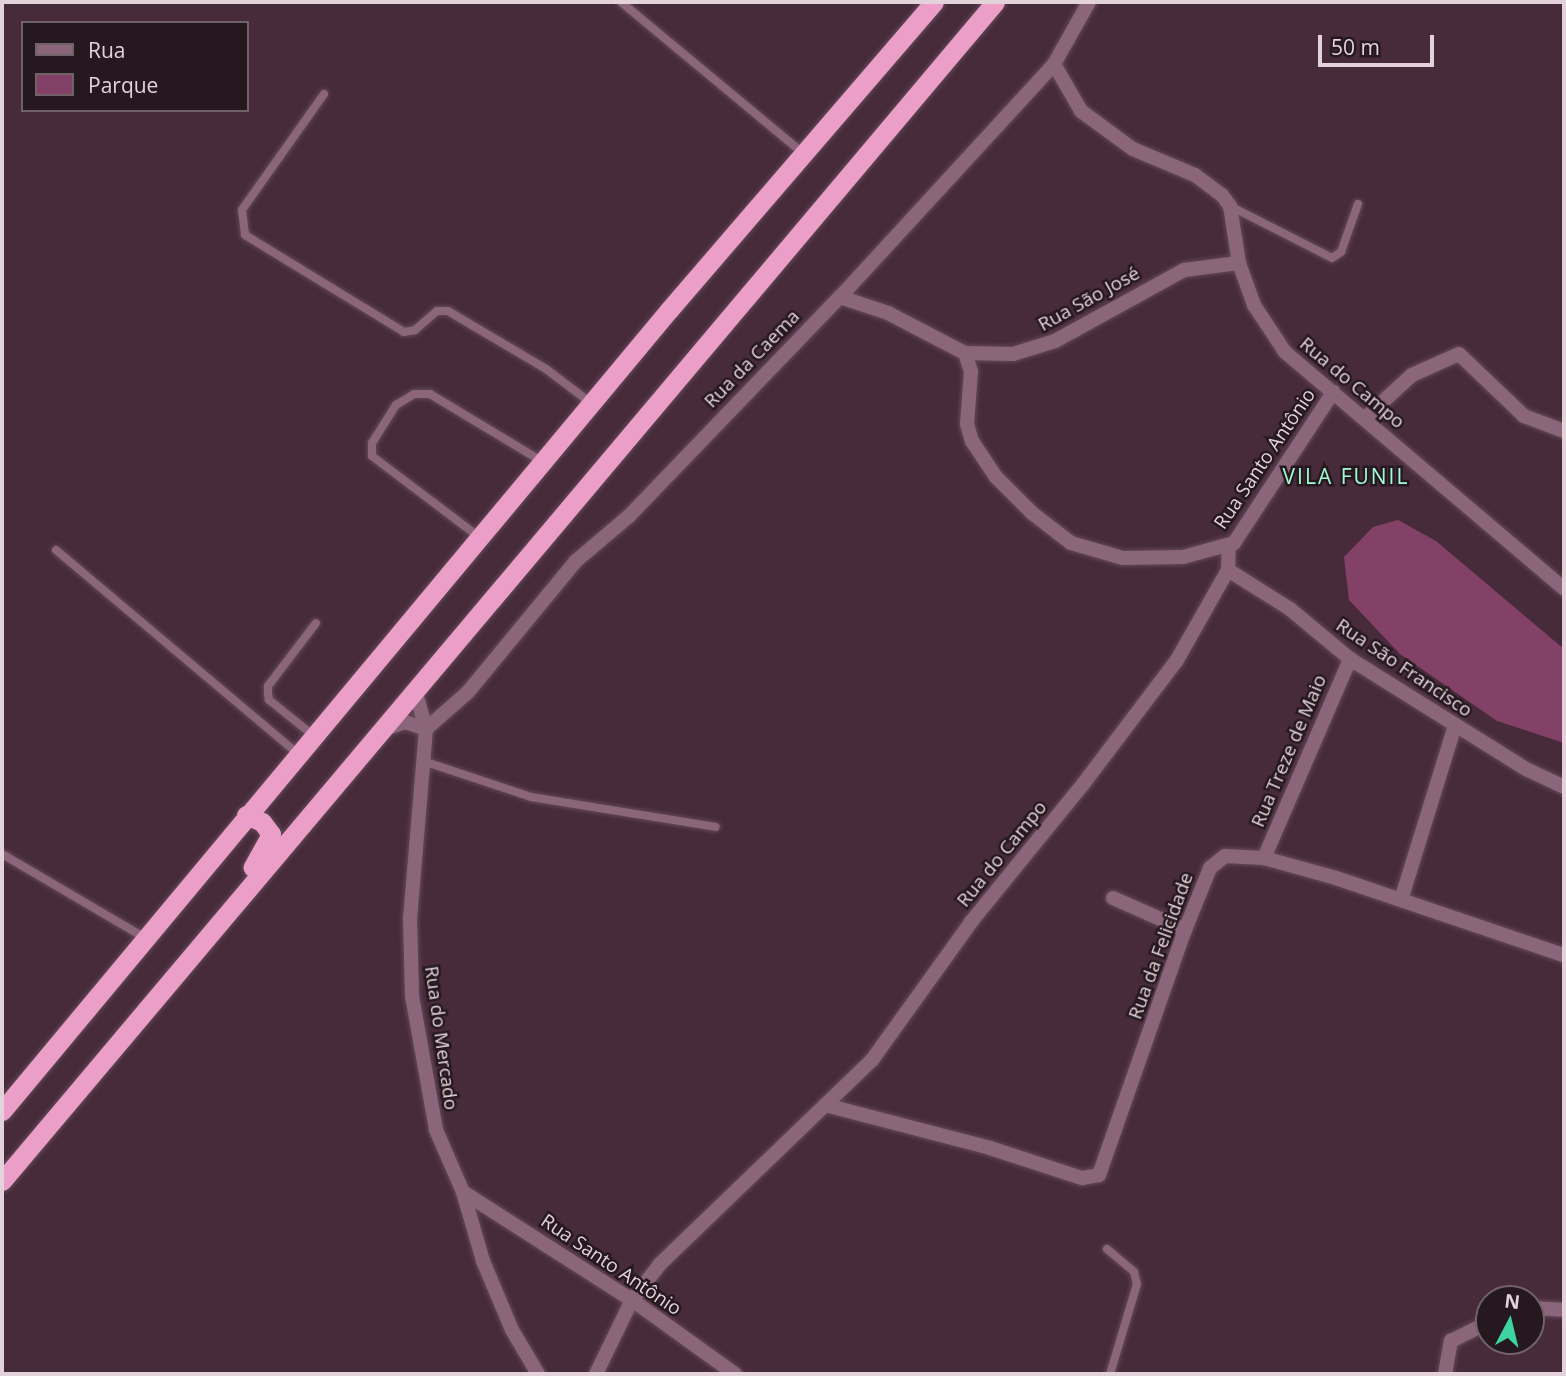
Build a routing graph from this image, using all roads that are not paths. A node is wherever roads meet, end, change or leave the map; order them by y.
1 (621, 2) edge
2 (934, 2) edge
3 (995, 2) edge
4 (1089, 2) edge
5 (1054, 64) junction
6 (324, 94) dead end
7 (804, 154) junction
8 (1358, 205) dead end
9 (1230, 206) junction
10 (1239, 263) junction
11 (840, 297) junction
12 (965, 353) junction
13 (1333, 392) junction
14 (592, 403) junction
15 (1365, 418) junction
16 (1564, 431) edge
17 (543, 462) junction
18 (479, 538) junction
19 (1229, 546) junction
20 (56, 550) dead end
21 (1228, 570) junction
22 (1564, 589) edge
23 (316, 623) dead end
24 (1350, 659) junction
25 (415, 690) junction
26 (1455, 726) junction
27 (426, 729) junction
28 (381, 731) junction
29 (314, 736) junction
30 (298, 754) junction
31 (423, 761) junction
32 (1564, 787) edge
33 (246, 815) junction
34 (716, 827) dead end
35 (2, 854) edge
36 (1264, 858) junction
37 (1112, 898) dead end
38 (1401, 900) junction
39 (1185, 930) junction
40 (145, 938) junction
41 (1564, 955) edge
42 (829, 1106) junction
43 (2, 1111) edge
44 (52, 1119) junction
45 (2, 1181) edge
46 (463, 1192) junction
47 (1107, 1249) dead end
48 (632, 1300) junction
49 (1545, 1309) edge
50 (1564, 1310) edge
51 (1475, 1329) edge
52 (538, 1374) edge
53 (596, 1374) edge
54 (735, 1374) edge
55 (1110, 1374) edge
56 (1445, 1374) edge

1 - 7 lane
2 - 7 highway
3 - 25 highway
4 - 5 street, Rua da Caema
5 - 9 street
5 - 11 street, Rua da Caema
6 - 14 lane
7 - 14 highway
8 - 9 lane
9 - 10 street, Rua do Campo
10 - 12 street, Rua São José
10 - 13 street, Rua do Campo
11 - 12 street, Rua São José
11 - 27 street, Rua da Caema
12 - 19 street
13 - 15 street, Rua do Campo
13 - 19 street, Rua Santo Antônio
14 - 17 highway
15 - 16 street
15 - 22 street, Rua do Campo
17 - 18 highway
17 - 18 lane
18 - 29 highway
19 - 21 street, Rua do Campo
20 - 30 lane
21 - 24 street, Rua São Francisco
21 - 42 street, Rua do Campo
23 - 29 lane
24 - 26 street, Rua São Francisco
24 - 36 street, Rua Treze de Maio
25 - 27 street, Rua do Mercado
25 - 28 highway
26 - 32 street, Rua São Francisco
26 - 38 street
27 - 28 street
27 - 31 street, Rua do Mercado
28 - 44 highway
29 - 30 highway
30 - 33 highway
31 - 34 lane
31 - 46 street, Rua do Mercado
33 - 40 highway
33 - 44 highway
35 - 40 lane
36 - 38 street, Rua da Felicidade
36 - 39 street, Rua da Felicidade
37 - 39 street
38 - 41 street, Rua da Felicidade
39 - 42 street, Rua da Felicidade
40 - 43 highway
42 - 48 street, Rua do Campo
44 - 45 highway
46 - 48 street, Rua Santo Antônio
46 - 52 street, Rua do Mercado
47 - 55 lane
48 - 53 street, Rua do Campo
48 - 54 street, Rua Santo Antônio
49 - 50 street
51 - 56 street

